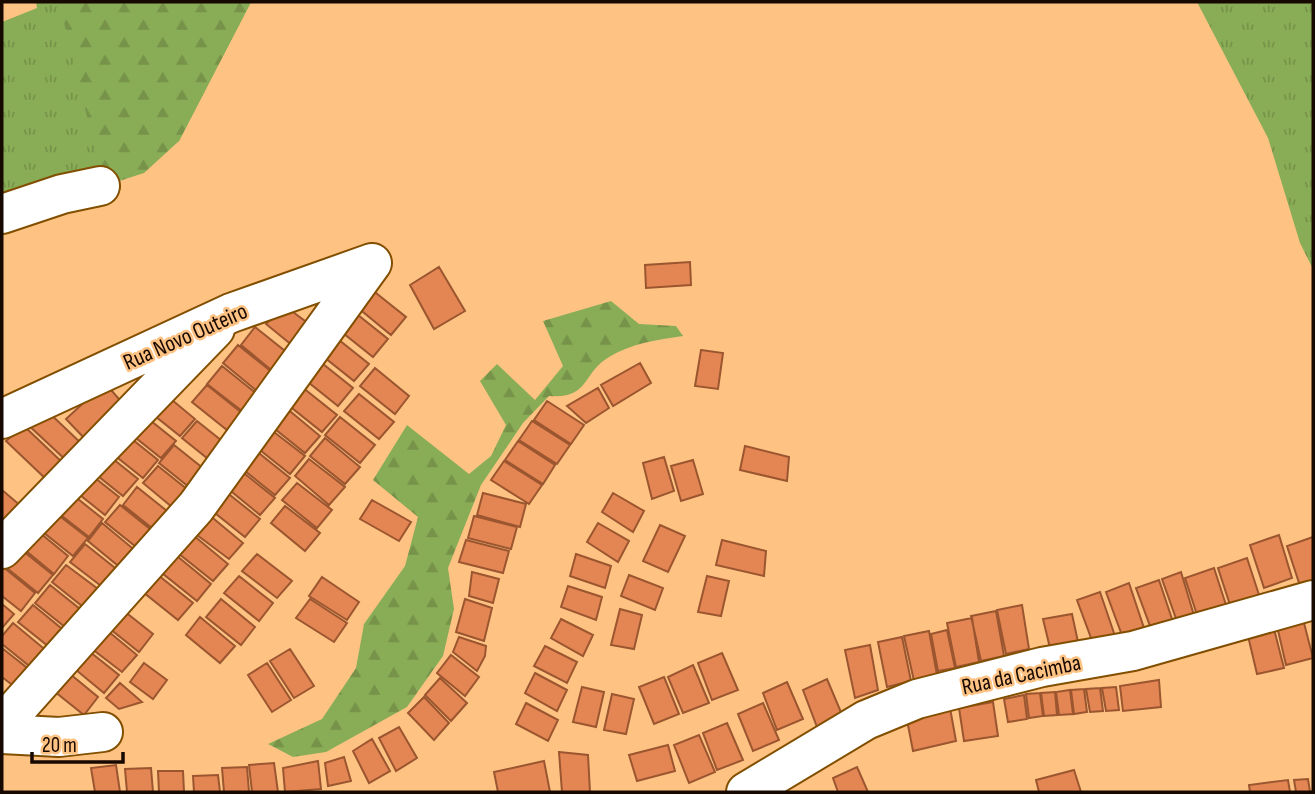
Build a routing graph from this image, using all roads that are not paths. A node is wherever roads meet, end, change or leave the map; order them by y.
1 (100, 186) dead end
2 (2, 214) edge
3 (232, 313) junction
4 (2, 419) edge
5 (2, 549) edge
6 (1313, 600) edge
7 (2, 725) edge
8 (103, 733) dead end
9 (2, 734) edge
10 (746, 792) edge

1 - 2 street
3 - 4 street, Rua Novo Outeiro
3 - 5 street
3 - 7 street, Rua Novo Outeiro
6 - 10 street, Rua da Cacimba
8 - 9 street

